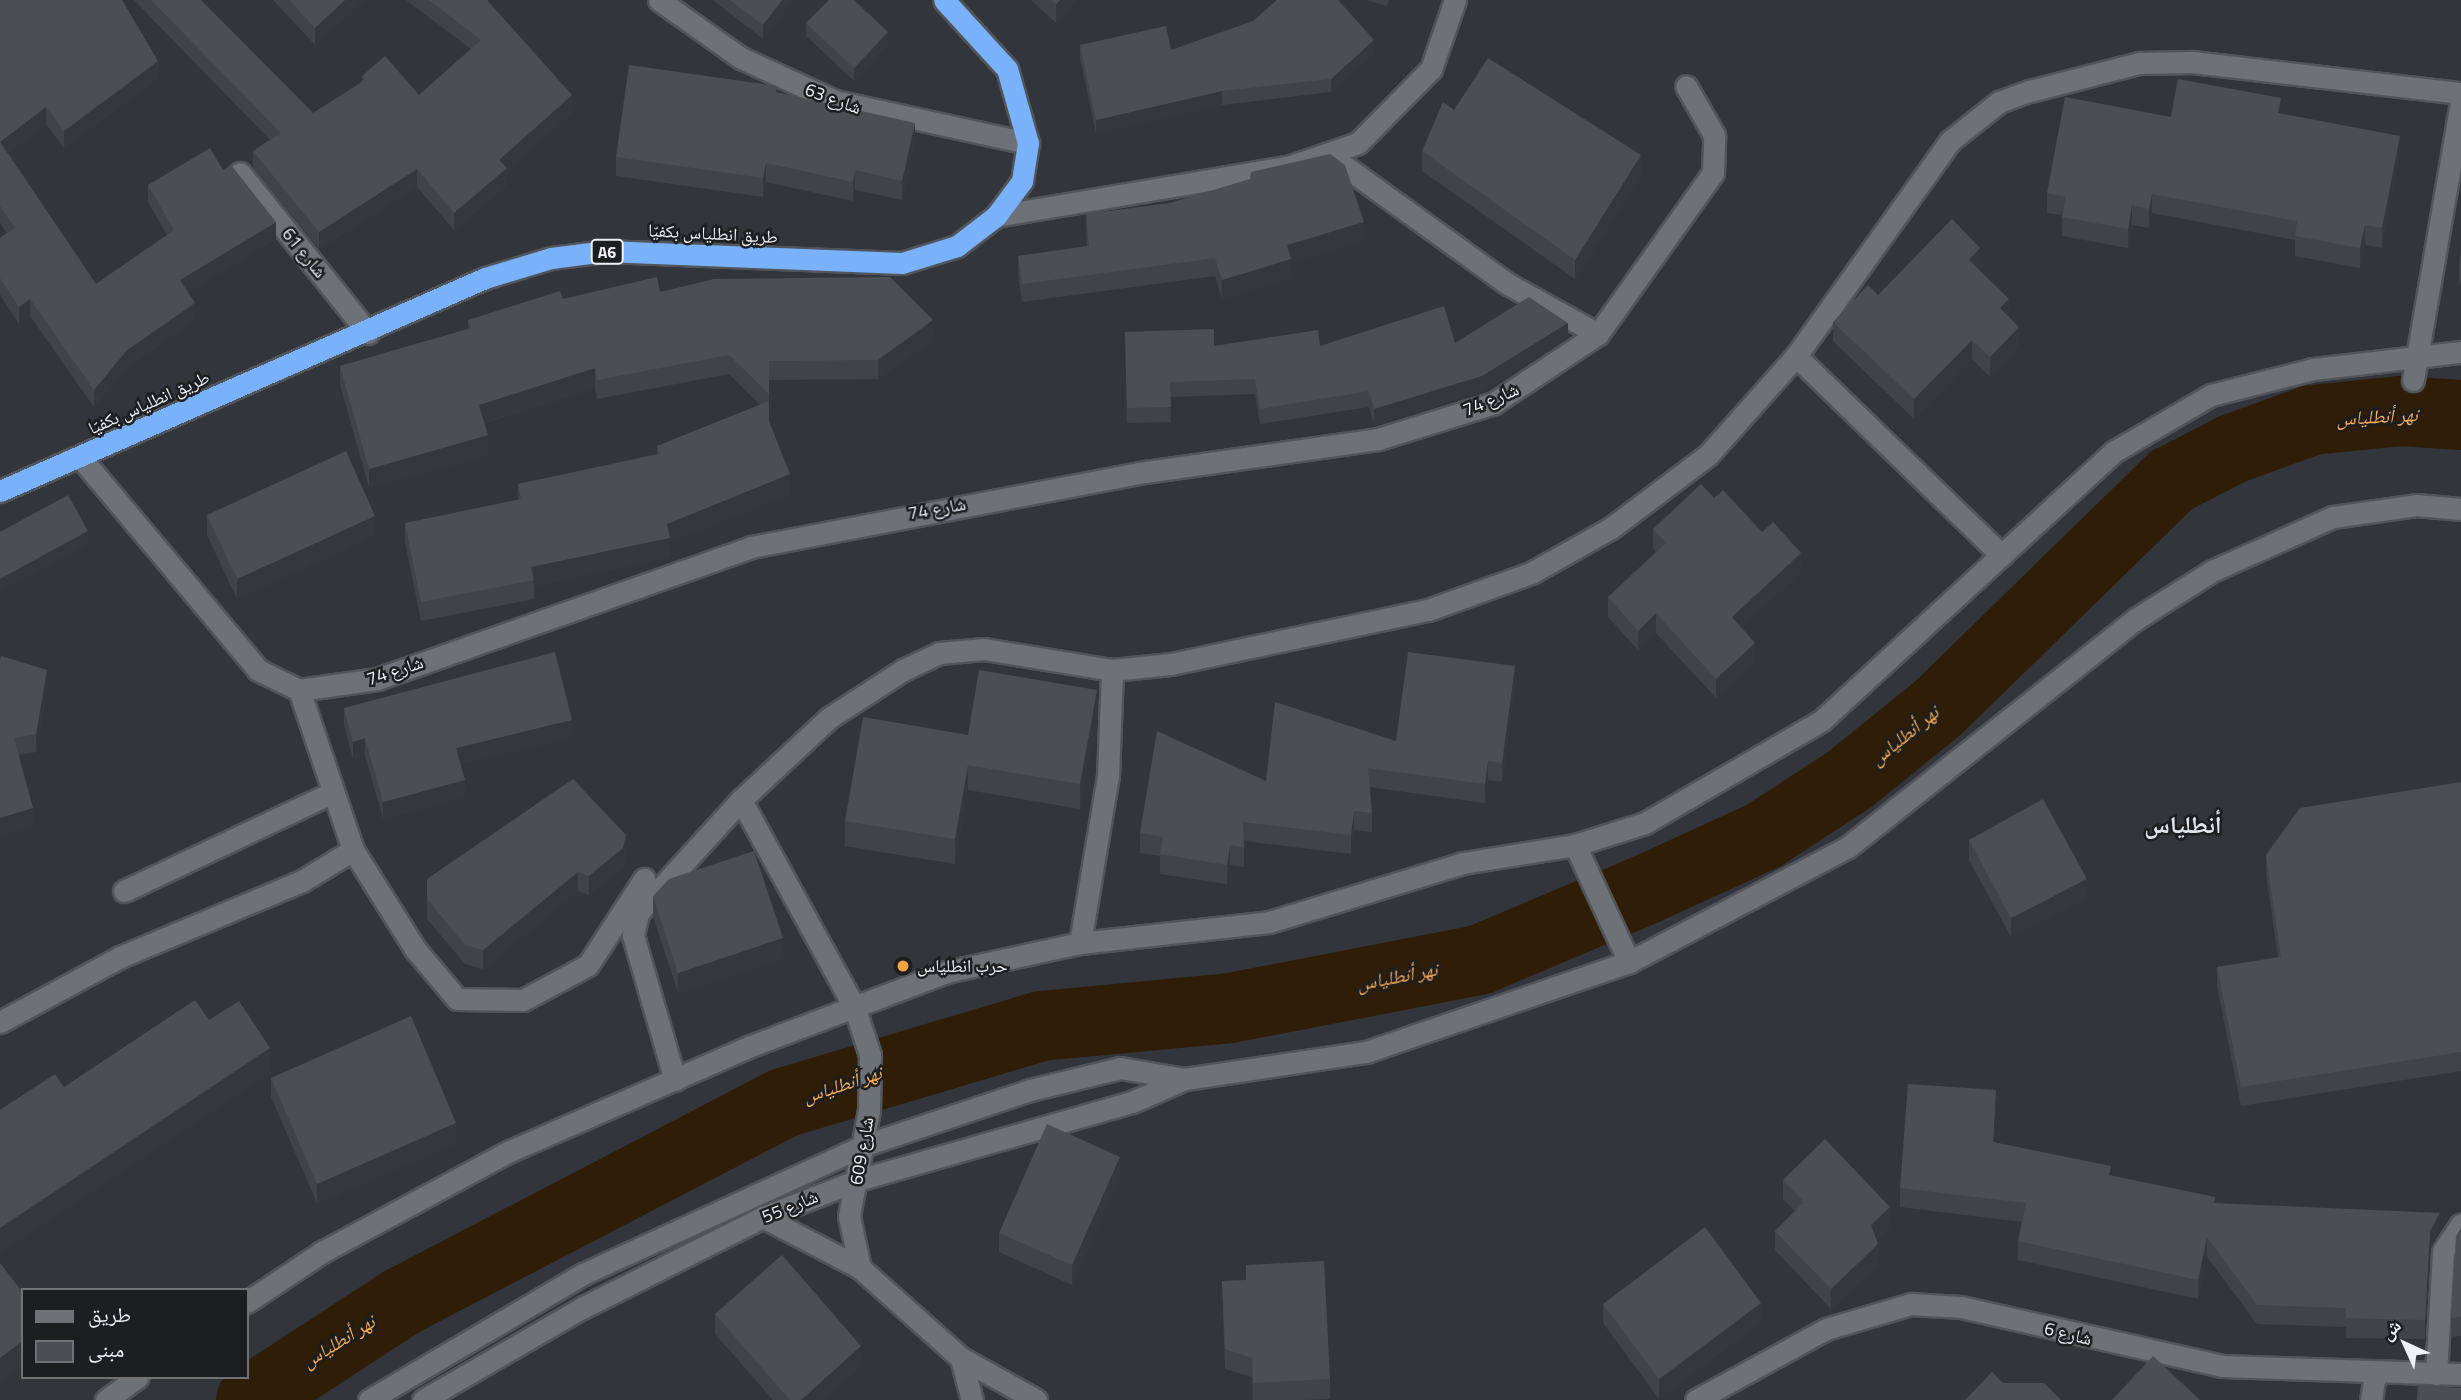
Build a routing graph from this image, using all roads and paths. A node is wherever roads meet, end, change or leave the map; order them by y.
1 (659, 0) edge
2 (944, 0) edge
3 (1455, 0) edge
4 (1686, 86) dead end
5 (2461, 93) edge
6 (2461, 101) edge
7 (1028, 143) junction
8 (1329, 155) junction
9 (240, 173) edge
10 (996, 216) junction
11 (368, 333) junction
12 (1598, 334) junction
13 (2418, 352) junction
14 (2461, 352) edge
15 (1796, 356) junction
16 (2413, 380) dead end
17 (81, 458) junction
18 (0, 491) edge
19 (2461, 509) edge
20 (2001, 555) junction
21 (1112, 670) junction
22 (299, 690) junction
23 (334, 792) junction
24 (741, 800) junction
25 (353, 850) junction
26 (1579, 853) junction
27 (644, 879) dead end
28 (124, 891) dead end
29 (1080, 943) junction
30 (1629, 962) junction
31 (854, 1006) junction
32 (0, 1022) edge
33 (1185, 1079) junction
34 (675, 1080) junction
35 (862, 1146) junction
36 (858, 1180) junction
37 (763, 1217) junction
38 (2461, 1224) edge
39 (860, 1268) junction
40 (248, 1301) edge
41 (961, 1357) junction
42 (2436, 1374) junction
43 (2461, 1374) edge
44 (2375, 1375) junction
45 (135, 1379) edge
46 (106, 1400) edge
47 (369, 1400) edge
48 (423, 1400) edge
49 (972, 1400) edge
50 (1036, 1400) edge
51 (1696, 1400) edge
52 (2371, 1400) edge

1 - 7 street, شارع 63
2 - 7 highway, طريق انطلياس بكفيّا / A6
3 - 8 street
4 - 12 street, شارع 74
5 - 15 street
6 - 13 street
7 - 10 highway, طريق انطلياس بكفيّا / A6
8 - 10 street
8 - 12 street
9 - 11 street, شارع 61
10 - 11 highway, طريق انطلياس بكفيّا / A6
11 - 17 highway, طريق انطلياس بكفيّا / A6
12 - 22 street, شارع 74
13 - 14 street
13 - 16 street
13 - 20 street
15 - 20 street
15 - 21 street
17 - 18 highway, طريق انطلياس بكفيّا / A6
17 - 22 street
19 - 30 street
20 - 26 street
21 - 24 street
21 - 29 street
22 - 23 street
23 - 25 street
23 - 28 street
24 - 31 street, شارع 609
24 - 34 street
25 - 27 street
25 - 32 street
26 - 29 street
26 - 30 street
29 - 31 street
30 - 33 street
31 - 34 street
31 - 35 street, شارع 609
33 - 35 street
33 - 36 street, شارع 55
34 - 40 street
35 - 36 street, شارع 609
35 - 47 street
36 - 37 street, شارع 55
36 - 39 street, شارع 609
37 - 39 street
37 - 48 street, شارع 55
38 - 42 street
39 - 41 street
41 - 49 street
41 - 50 street
42 - 43 street, شارع 6
42 - 44 street, شارع 6
44 - 51 street, شارع 6
44 - 52 street
45 - 46 street

